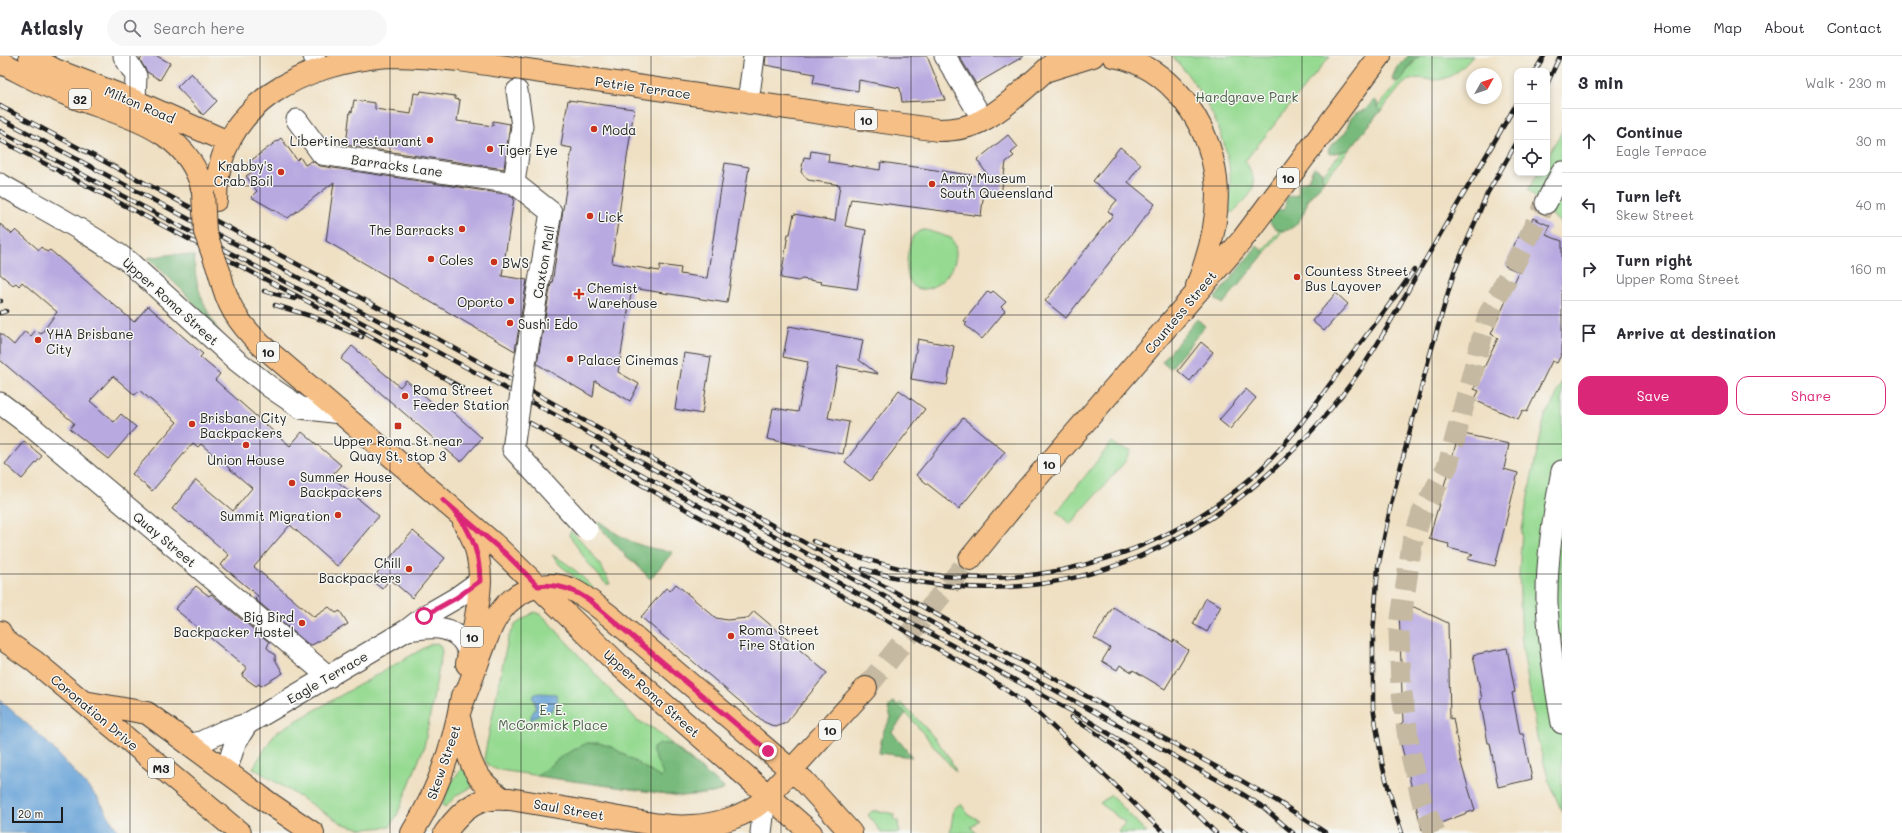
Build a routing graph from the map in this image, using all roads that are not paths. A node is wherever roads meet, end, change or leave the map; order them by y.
1 (30, 56) edge
2 (116, 56) edge
3 (124, 56) edge
4 (754, 56) edge
5 (945, 56) edge
6 (1062, 56) edge
7 (1093, 56) edge
8 (1113, 56) edge
9 (1380, 56) edge
10 (0, 62) edge
11 (317, 63) edge
12 (556, 65) edge
13 (1043, 72) junction
14 (111, 91) junction
15 (518, 91) dead end
16 (135, 101) junction
17 (748, 103) junction
18 (297, 120) dead end
19 (983, 120) junction
20 (228, 142) junction
21 (1562, 172) edge
22 (514, 183) junction
23 (0, 184) edge
24 (210, 196) junction
25 (1546, 203) tunnel mouth
26 (220, 274) joint
27 (1192, 298) junction
28 (0, 403) edge
29 (340, 413) junction
30 (1562, 471) edge
31 (443, 500) junction
32 (587, 530) dead end
33 (970, 559) tunnel mouth
34 (480, 581) junction
35 (538, 586) junction
36 (407, 630) junction
37 (1, 637) edge
38 (469, 656) junction
39 (328, 677) junction
40 (866, 688) tunnel mouth
41 (83, 702) junction
42 (459, 713) junction
43 (1562, 723) edge
44 (247, 724) junction
45 (190, 744) junction
46 (792, 771) junction
47 (226, 772) junction
48 (767, 797) junction
49 (503, 798) junction
50 (694, 830) edge
51 (240, 833) edge
52 (313, 833) edge
53 (412, 833) edge
54 (445, 833) edge
55 (761, 833) edge
56 (811, 833) edge
57 (851, 833) edge

1 - 14 main road, Milton Road / 32
2 - 14 street
3 - 16 street
4 - 17 street
5 - 19 street
6 - 13 main road, Petrie Terrace / 10
7 - 13 main road
8 - 27 main road
9 - 27 main road, Countess Street / 10
10 - 24 main road, Milton Road / 32
11 - 12 main road, Petrie Terrace / 10
11 - 20 main road, Petrie Terrace / 10
12 - 17 main road, Petrie Terrace / 10
13 - 19 main road, Petrie Terrace / 10
14 - 16 main road, Milton Road / 32
15 - 22 street
16 - 20 main road, Milton Road / 32
17 - 19 main road, Petrie Terrace / 10
18 - 22 street, Barracks Lane
20 - 24 main road, 10
21 - 25 street
22 - 32 street, Caxton Mall, bridge
23 - 29 street, Upper Roma Street
24 - 26 main road, Milton Road / 32, bridge
26 - 29 main road, Upper Roma Street / 10
27 - 33 main road, Countess Street / 10
28 - 39 street, Quay Street
29 - 31 main road, Upper Roma Street / 10
30 - 43 street
31 - 34 main road, Skew Street / 10
31 - 35 main road, Upper Roma Street
34 - 36 street, Eagle Terrace
34 - 38 main road, Skew Street / 10
35 - 42 main road, Skew Street
35 - 46 main road
35 - 48 main road, Upper Roma Street
36 - 38 street, Eagle Terrace
36 - 39 street, Eagle Terrace
37 - 41 main road, Coronation Drive / M3
38 - 42 main road, Skew Street / 10
39 - 44 street, Eagle Terrace
40 - 46 main road, 10
41 - 45 main road
41 - 51 main road, Coronation Drive / M3
42 - 49 main road
42 - 53 main road, Skew Street / 10
44 - 45 street, Eagle Terrace
44 - 47 street, Eagle Terrace
45 - 47 main road
46 - 48 main road, 10
46 - 57 main road
47 - 52 main road
48 - 50 main road, Saul Street / 10
48 - 55 street
48 - 56 main road, Upper Roma Street
49 - 50 main road, Saul Street / 10
49 - 54 main road, Saul Street / 10

